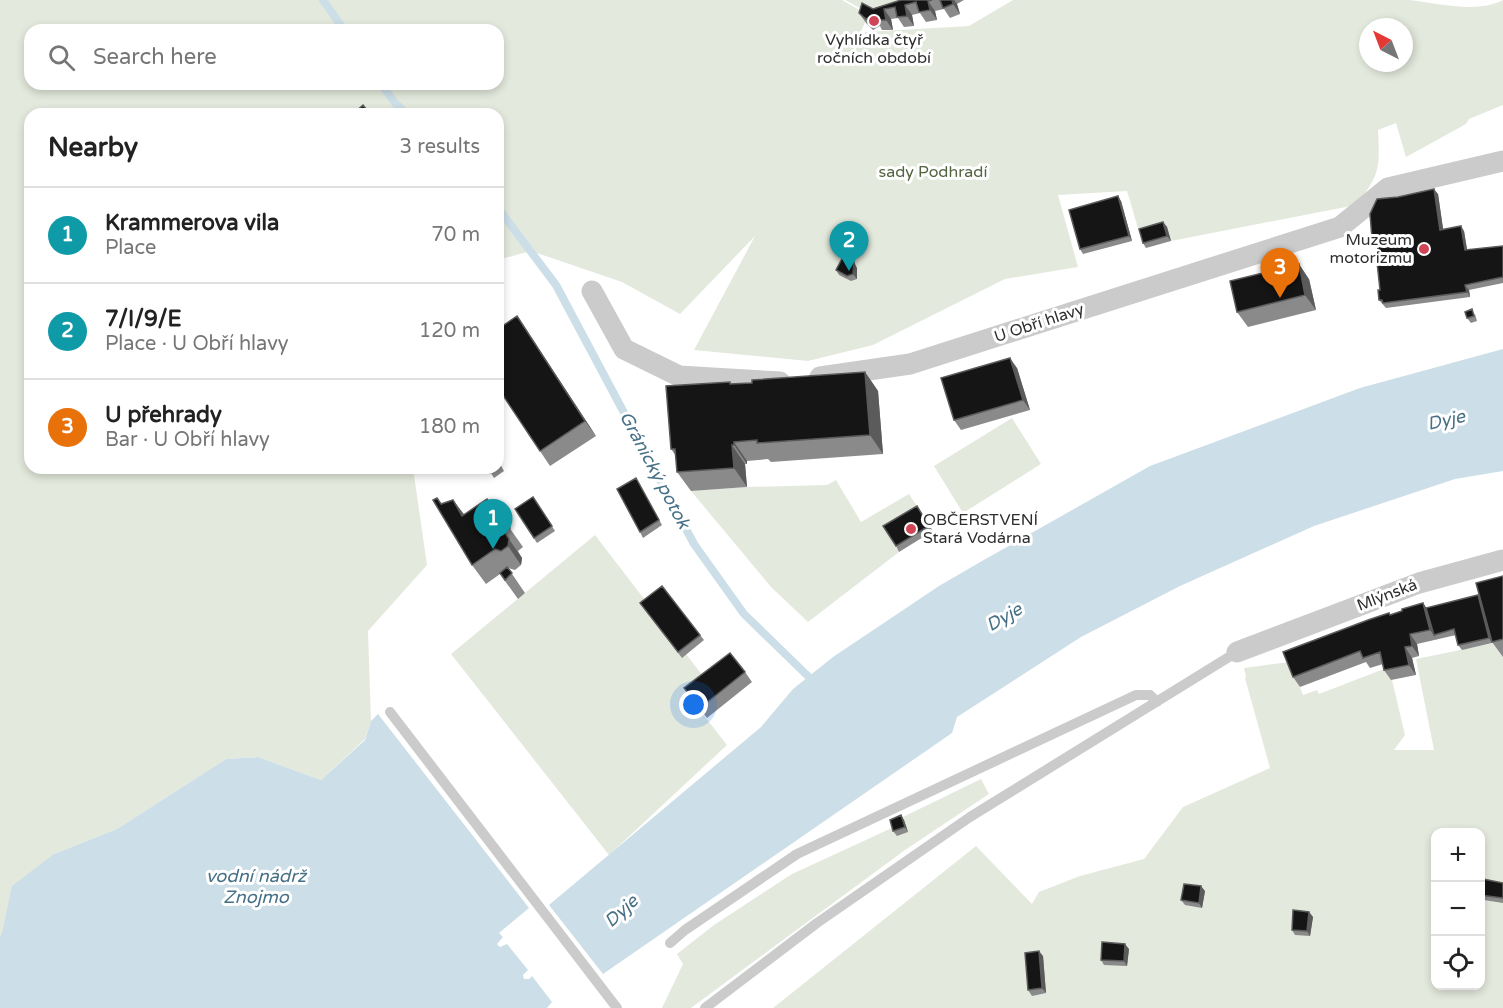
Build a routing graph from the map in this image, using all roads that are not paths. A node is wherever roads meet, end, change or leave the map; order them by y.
1 (1503, 161) edge
2 (592, 291) dead end
3 (1503, 560) edge
4 (1237, 652) joint
5 (1157, 702) junction
6 (390, 712) dead end
7 (669, 943) dead end
8 (617, 1008) edge
9 (705, 1008) edge

1 - 2 street, U Obří hlavy
3 - 4 street, Mlýnská
4 - 5 lane
5 - 7 lane
5 - 9 lane
6 - 8 lane

